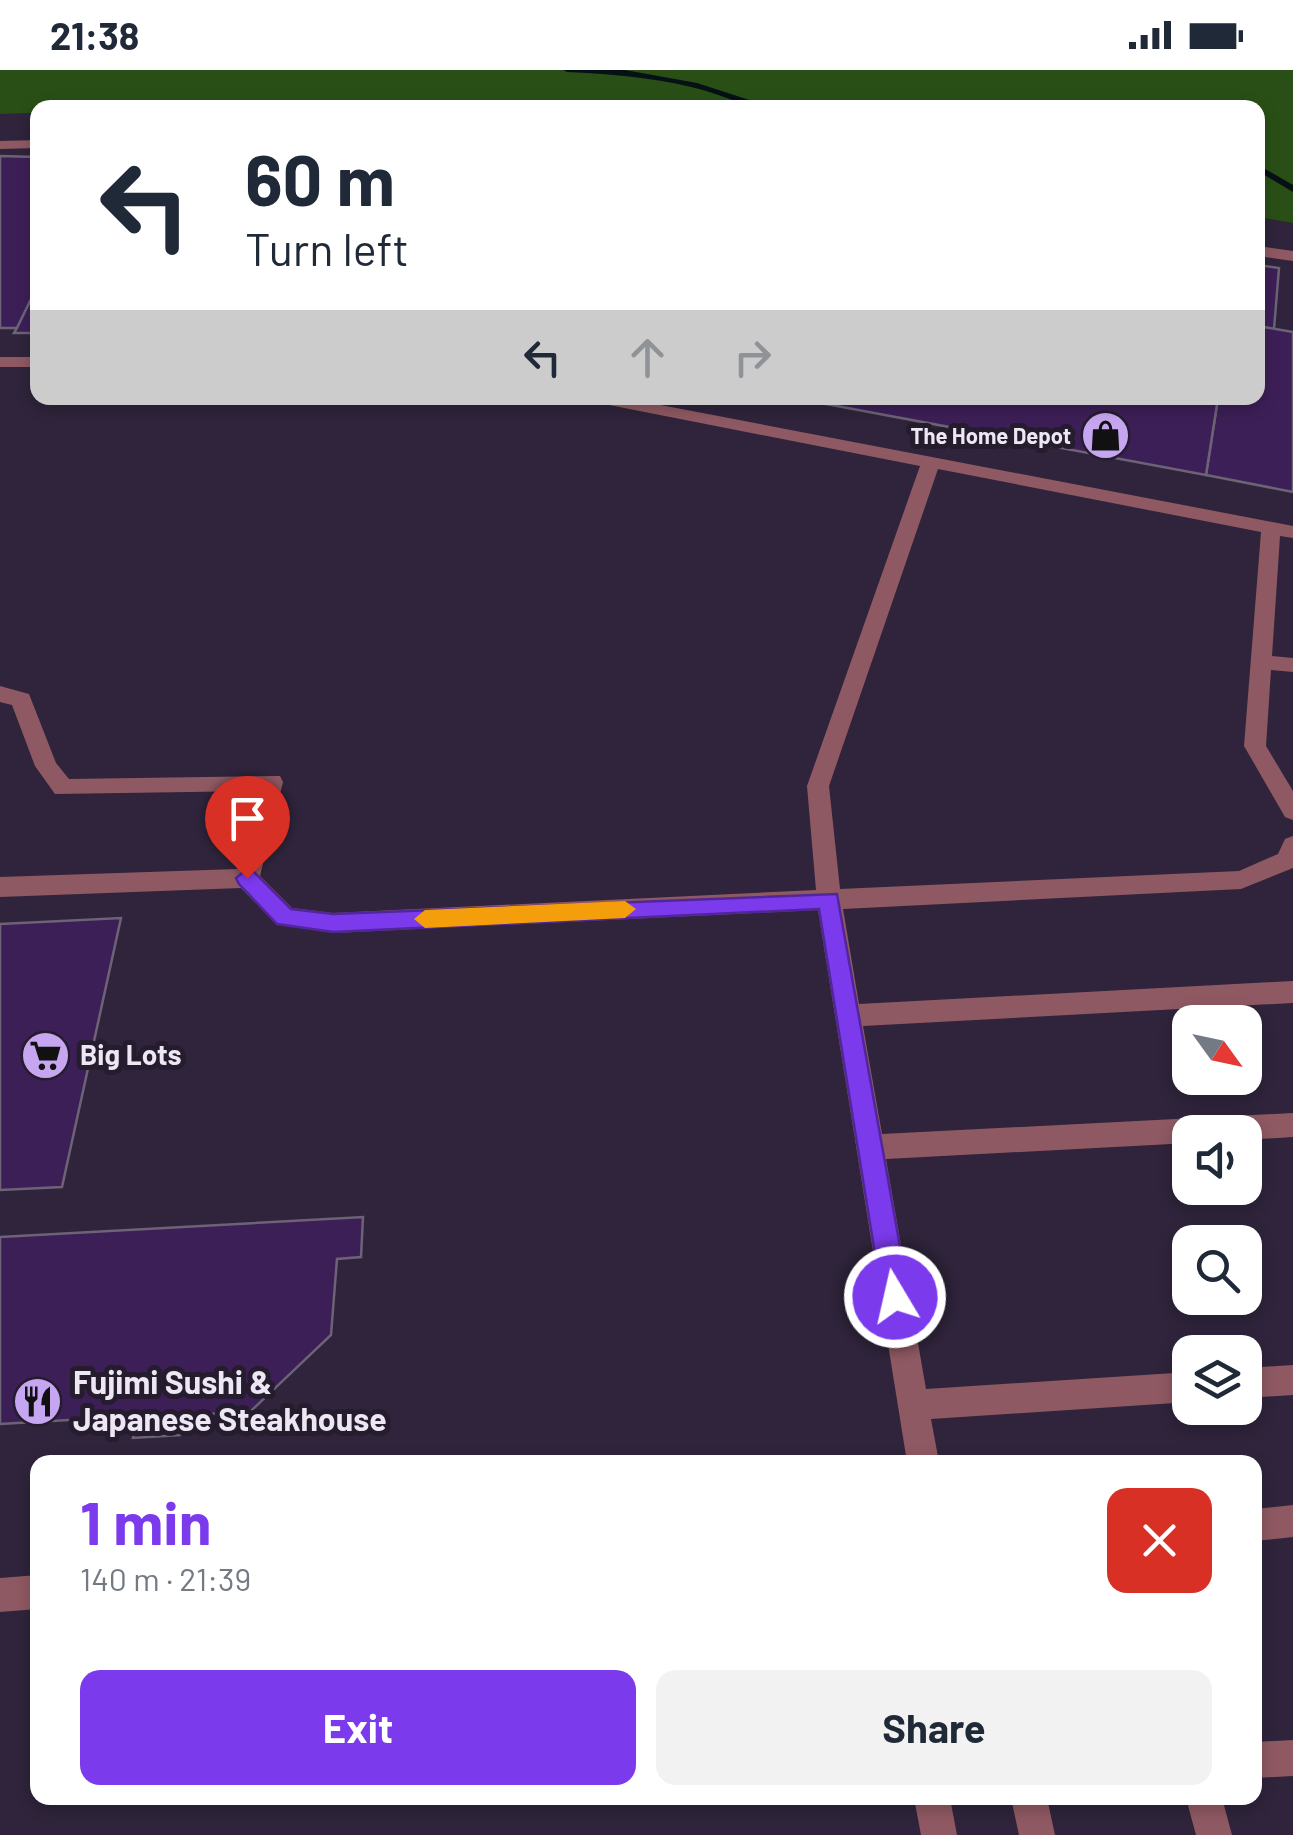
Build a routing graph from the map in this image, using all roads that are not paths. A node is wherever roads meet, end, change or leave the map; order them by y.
1 (30, 144) edge
2 (0, 145) edge
3 (1265, 252) edge
4 (1293, 256) edge
5 (0, 362) edge
6 (30, 362) edge
7 (634, 405) edge
8 (931, 462) junction
9 (1282, 530) edge
10 (1262, 662) junction
11 (1293, 664) edge
12 (0, 694) edge
13 (1293, 811) edge
14 (1293, 845) edge
15 (247, 878) junction
16 (0, 887) edge
17 (829, 900) junction
18 (1293, 992) edge
19 (848, 1016) junction
20 (1293, 1124) edge
21 (870, 1147) junction
22 (1293, 1380) edge
23 (1262, 1382) edge
24 (1172, 1387) edge
25 (914, 1405) junction
26 (923, 1455) edge
27 (1293, 1522) edge
28 (1262, 1524) edge
29 (30, 1592) edge
30 (0, 1594) edge
31 (1293, 1758) edge
32 (1262, 1760) edge
33 (933, 1805) edge
34 (1031, 1805) edge
35 (1206, 1805) edge
36 (938, 1835) edge
37 (1037, 1835) edge
38 (1214, 1835) edge

1 - 2 lane
3 - 4 lane
5 - 6 lane
7 - 8 lane
8 - 9 lane
8 - 17 lane
9 - 10 lane
10 - 11 lane
10 - 13 lane
12 - 15 lane
14 - 17 lane
15 - 16 lane
15 - 17 lane
17 - 19 lane
18 - 19 lane
19 - 21 lane
20 - 21 lane
21 - 25 lane
22 - 23 lane
24 - 25 lane
25 - 26 lane
27 - 28 lane
29 - 30 lane
31 - 32 lane
33 - 36 lane
34 - 37 lane
35 - 38 lane

